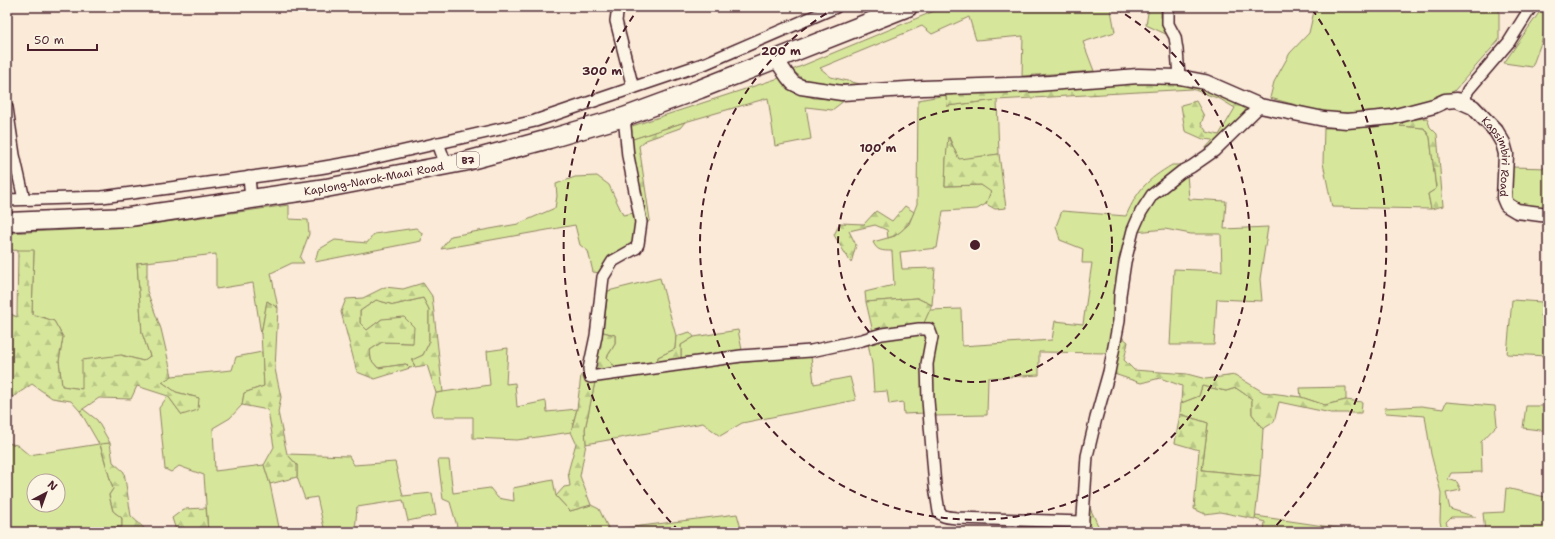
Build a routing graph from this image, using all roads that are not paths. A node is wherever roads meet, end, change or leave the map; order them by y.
1 (618, 7) edge
2 (836, 7) edge
3 (908, 7) edge
4 (1168, 7) edge
5 (1531, 7) edge
6 (776, 59) junction
7 (1179, 77) junction
8 (633, 88) junction
9 (1463, 102) junction
10 (1260, 106) junction
11 (7, 108) edge
12 (624, 117) junction
13 (438, 143) junction
14 (446, 165) junction
15 (249, 177) junction
16 (24, 199) junction
17 (251, 199) junction
18 (7, 200) edge
19 (1548, 215) edge
20 (7, 222) edge
21 (1082, 527) edge

1 - 8 street
2 - 8 street
3 - 6 highway, Kaplong-Narok-Maai Road / B7
4 - 7 street
5 - 9 street
6 - 7 street
6 - 12 highway, Kaplong-Narok-Maai Road / B7
7 - 10 street
8 - 13 street
9 - 10 street
9 - 19 street, Kapsimbiri Road
10 - 21 street
11 - 16 street
12 - 14 highway, Kaplong-Narok-Maai Road / B7
12 - 21 street
13 - 14 street
13 - 15 street
14 - 17 highway, Kaplong-Narok-Maai Road / B7
15 - 16 street
15 - 17 street
16 - 18 street
17 - 20 highway, Kaplong-Narok-Maai Road / B7

